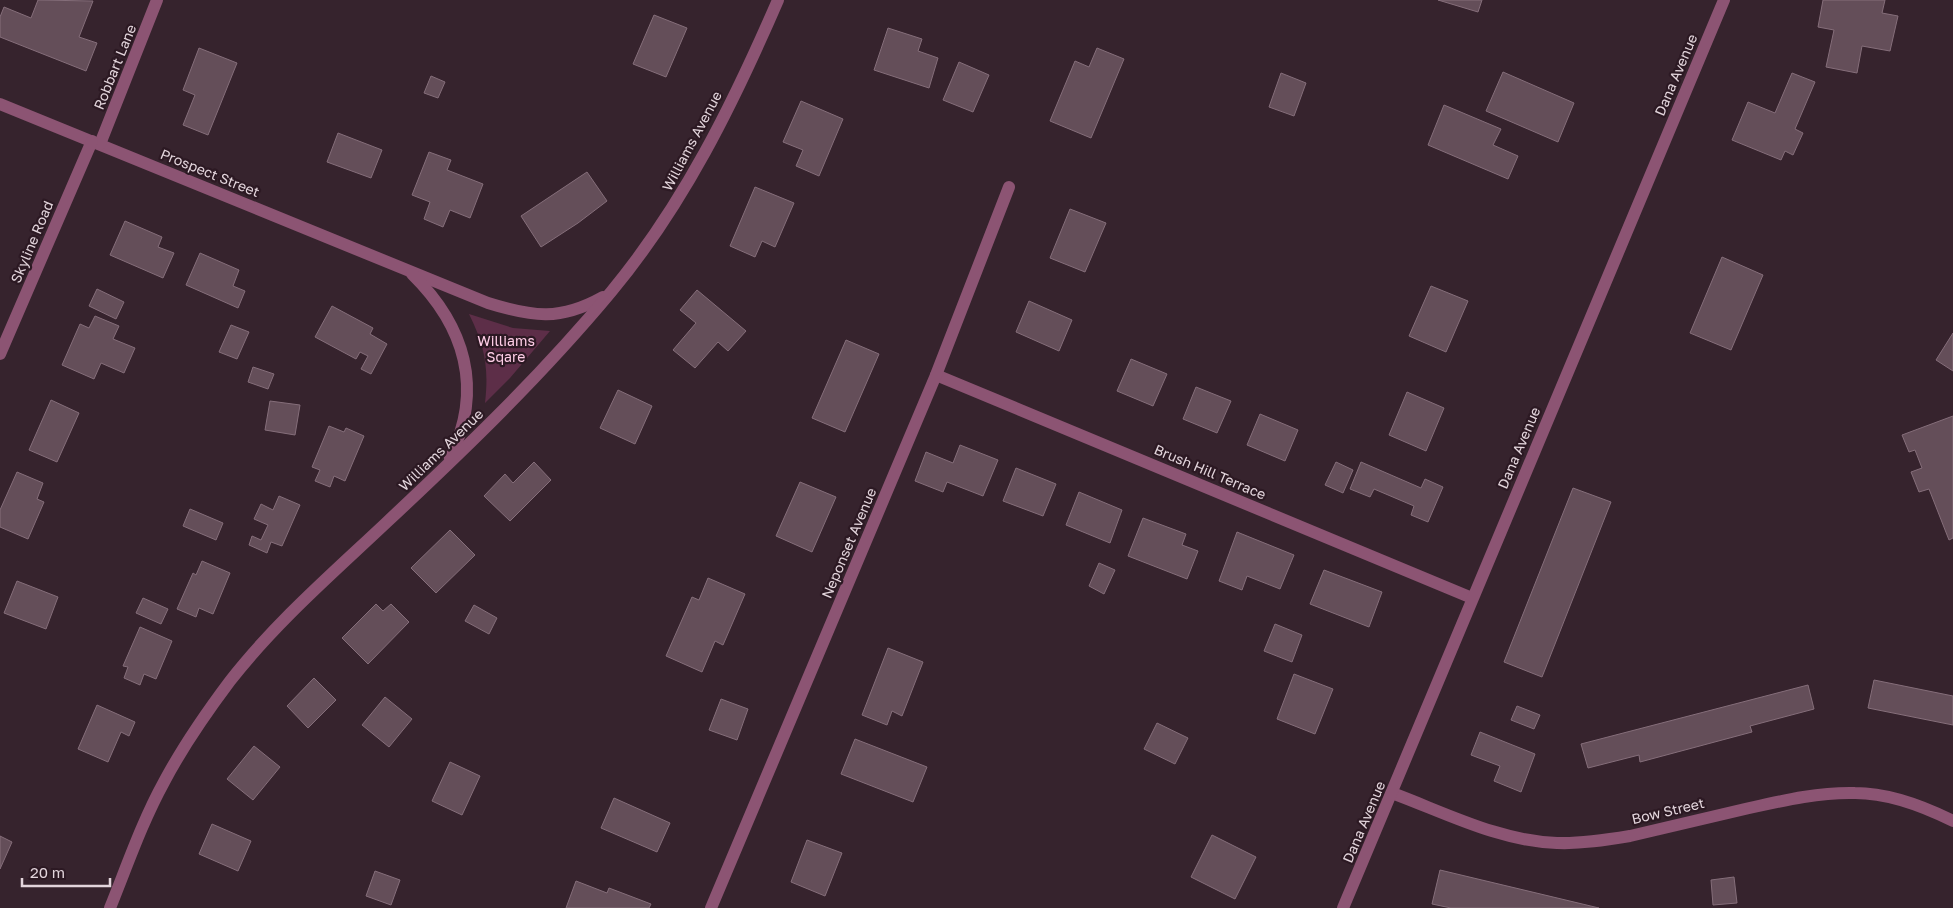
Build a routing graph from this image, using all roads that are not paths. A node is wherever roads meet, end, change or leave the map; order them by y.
1 (157, 0) edge
2 (778, 0) edge
3 (1724, 0) edge
4 (0, 104) edge
5 (96, 143) junction
6 (1010, 187) dead end
7 (409, 271) junction
8 (610, 294) junction
9 (0, 354) edge
10 (936, 375) junction
11 (446, 467) junction
12 (1472, 598) junction
13 (1392, 793) junction
14 (1953, 821) edge
15 (110, 908) edge
16 (711, 908) edge
17 (1343, 908) edge

1 - 5 street, Robbart Lane
2 - 8 street, Williams Avenue
3 - 12 street, Dana Avenue
4 - 5 street, Prospect Street
5 - 7 street, Prospect Street
5 - 9 street, Skyline Road
6 - 10 street, Neponset Avenue
7 - 8 street, Prospect Street
7 - 11 street, Prospect Street
8 - 11 street, Williams Avenue
10 - 12 street, Brush Hill Terrace
10 - 16 street, Neponset Avenue
11 - 15 street, Williams Avenue
12 - 13 street, Dana Avenue
13 - 14 street, Bow Street
13 - 17 street, Dana Avenue

